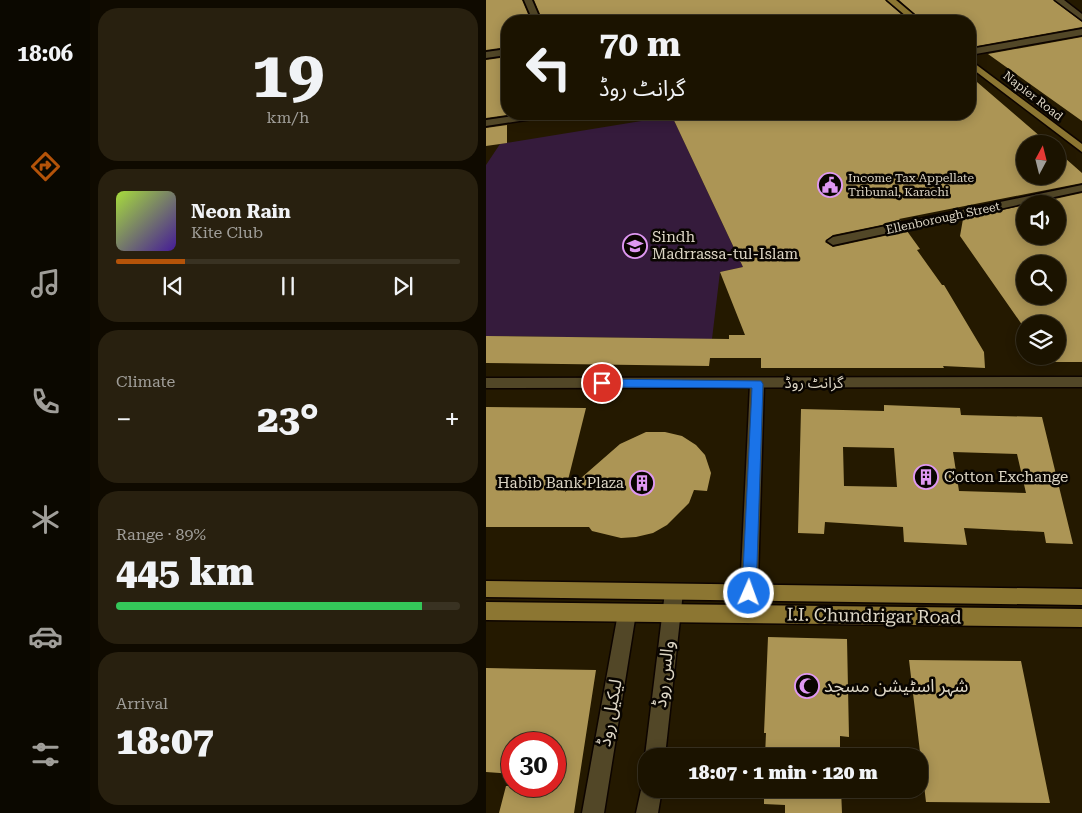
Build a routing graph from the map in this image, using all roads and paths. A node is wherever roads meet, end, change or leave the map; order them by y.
1 (528, 0) edge
2 (891, 0) edge
3 (1059, 0) edge
4 (534, 15) edge
5 (910, 15) edge
6 (1082, 18) edge
7 (1082, 32) edge
8 (976, 51) edge
9 (501, 53) edge
10 (486, 55) edge
11 (976, 68) edge
12 (506, 120) edge
13 (486, 123) edge
14 (1082, 150) edge
15 (1082, 188) edge
16 (833, 241) dead end
17 (1082, 382) edge
18 (486, 383) edge
19 (757, 384) junction
20 (486, 589) edge
21 (674, 592) junction
22 (749, 593) junction
23 (1082, 597) edge
24 (486, 610) edge
25 (627, 613) junction
26 (672, 613) junction
27 (748, 614) junction
28 (1082, 618) edge
29 (655, 748) edge
30 (649, 798) edge
31 (594, 813) edge
32 (648, 813) edge

1 - 4 street
2 - 5 main road
3 - 6 street
7 - 8 street
9 - 10 street
11 - 14 main road, Napier Road
12 - 13 street
15 - 16 street, Ellenborough Street
17 - 19 street, گرانٹ روڈ
18 - 19 street, گرانٹ روڈ
19 - 22 street
20 - 21 main road, I.I. Chundrigar Road
21 - 22 main road, I.I. Chundrigar Road
21 - 26 street, والس روڈ
22 - 23 main road, I.I. Chundrigar Road
22 - 27 street
24 - 25 main road, I.I. Chundrigar Road
25 - 26 main road, I.I. Chundrigar Road
25 - 31 street, لیکیل روڈ
26 - 27 main road, I.I. Chundrigar Road
26 - 29 street, والس روڈ
27 - 28 main road, I.I. Chundrigar Road
30 - 32 street

